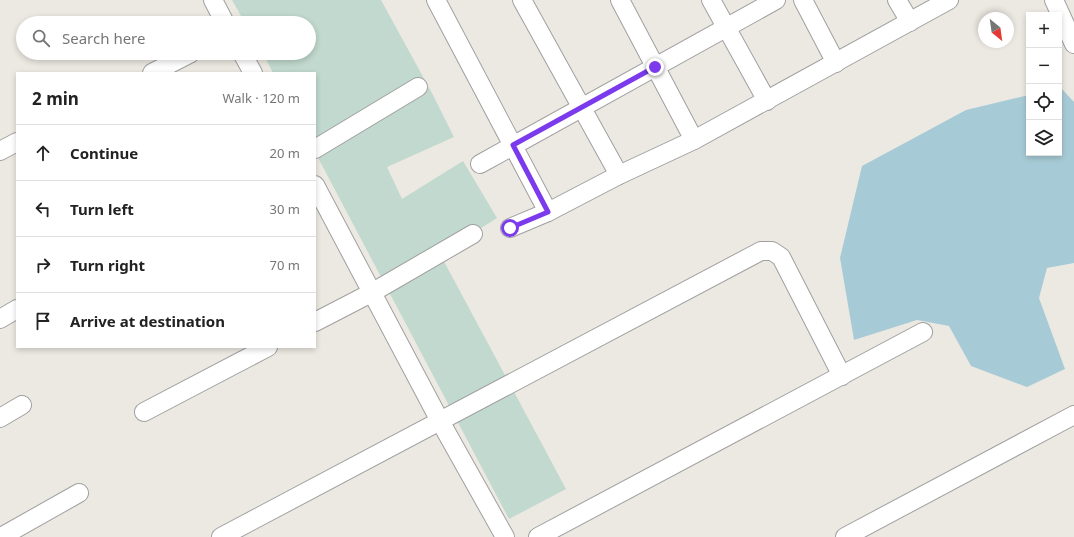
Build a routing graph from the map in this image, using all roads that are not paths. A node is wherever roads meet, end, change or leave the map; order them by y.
1 (213, 0) edge
2 (436, 0) edge
3 (522, 0) edge
4 (620, 0) edge
5 (711, 0) edge
6 (776, 0) edge
7 (803, 0) edge
8 (897, 0) edge
9 (949, 0) edge
10 (1054, 0) edge
11 (221, 16) edge
12 (1068, 17) edge
13 (910, 22) junction
14 (726, 28) junction
15 (1074, 44) edge
16 (177, 60) edge
17 (246, 60) edge
18 (836, 63) junction
19 (655, 67) junction
20 (154, 72) edge
21 (252, 72) edge
22 (418, 87) dead end
23 (767, 101) junction
24 (581, 108) junction
25 (694, 140) junction
26 (16, 143) edge
27 (513, 145) junction
28 (316, 148) edge
29 (0, 151) edge
30 (480, 164) dead end
31 (619, 175) junction
32 (316, 188) edge
33 (548, 212) junction
34 (510, 228) dead end
35 (473, 234) dead end
36 (373, 292) junction
37 (16, 310) edge
38 (0, 318) edge
39 (316, 321) edge
40 (923, 332) dead end
41 (266, 348) edge
42 (842, 376) junction
43 (22, 405) dead end
44 (144, 412) dead end
45 (1074, 415) edge
46 (0, 418) edge
47 (440, 421) junction
48 (79, 494) dead end
49 (866, 532) edge
50 (1, 537) edge
51 (221, 537) edge
52 (505, 537) edge
53 (538, 537) edge
54 (845, 537) edge

1 - 11 street
2 - 27 street
3 - 24 street
4 - 19 street
5 - 14 street
6 - 14 street
7 - 18 street
8 - 13 street
9 - 13 street
10 - 12 street
12 - 15 street
13 - 18 street
14 - 19 street
14 - 23 street
16 - 20 street
17 - 21 street
18 - 23 street
19 - 24 street
19 - 25 street
22 - 28 street
23 - 25 street
24 - 27 street
24 - 31 street
25 - 31 street
26 - 29 street
27 - 30 street
27 - 33 street
31 - 33 street
32 - 36 street
33 - 34 street
35 - 36 street
36 - 39 street
36 - 47 street
37 - 38 street
40 - 42 street
41 - 44 street
42 - 47 street
42 - 53 street
43 - 46 street
45 - 49 street
47 - 51 street
47 - 52 street
48 - 50 street
49 - 54 street

